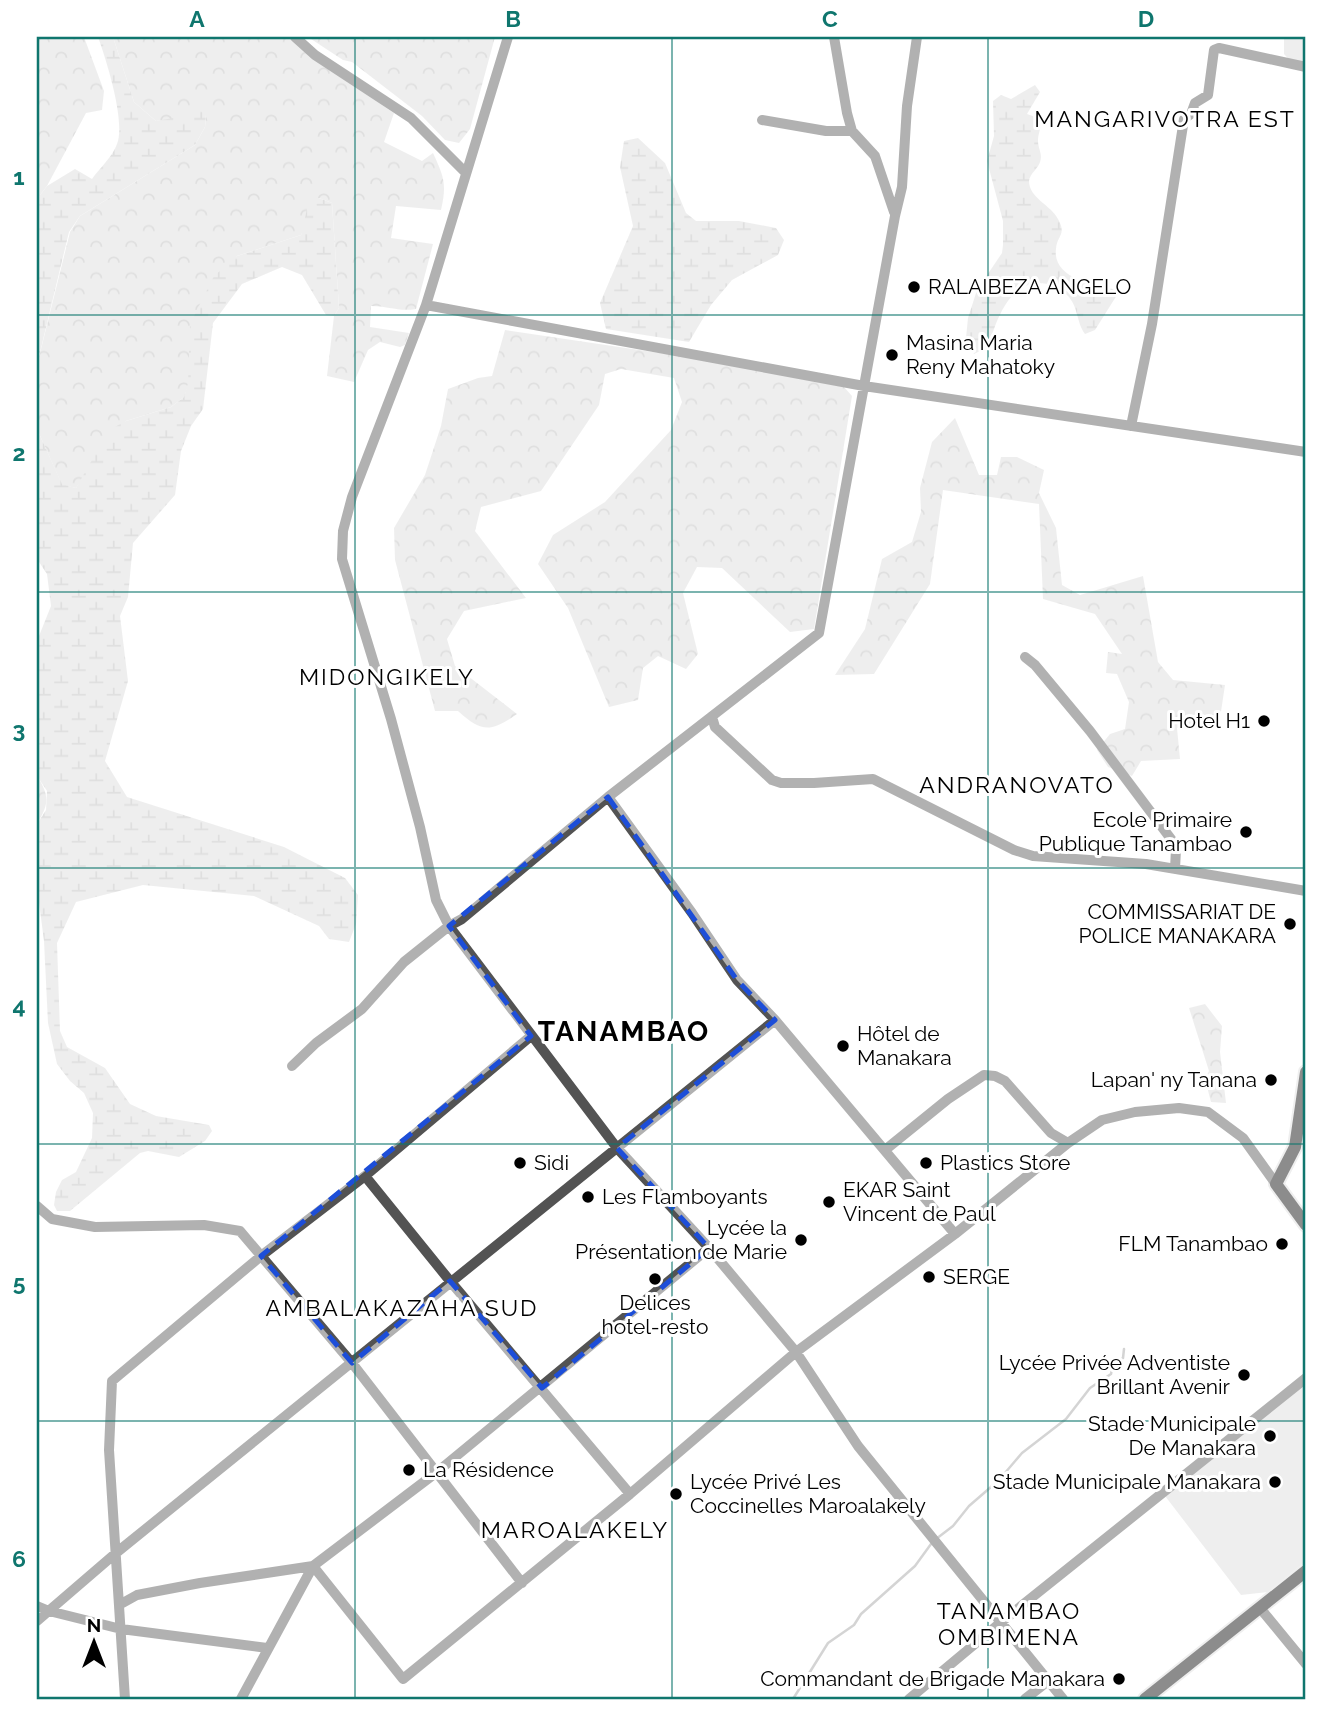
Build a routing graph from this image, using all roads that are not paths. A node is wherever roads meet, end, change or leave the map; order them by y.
1 (295, 37) edge
2 (508, 37) edge
3 (834, 37) edge
4 (917, 37) edge
5 (1306, 67) edge
6 (762, 120) dead end
7 (852, 131) junction
8 (466, 173) junction
9 (895, 216) junction
10 (426, 304) junction
11 (864, 386) junction
12 (1131, 426) junction
13 (1306, 452) edge
14 (1025, 657) dead end
15 (712, 717) junction
16 (608, 797) junction
17 (1175, 869) junction
18 (1306, 891) edge
19 (449, 926) junction
20 (775, 1020) junction
21 (531, 1036) junction
22 (292, 1066) dead end
23 (1306, 1072) edge
24 (1068, 1143) junction
25 (617, 1148) junction
26 (885, 1150) junction
27 (365, 1176) junction
28 (1276, 1184) junction
29 (37, 1206) edge
30 (1306, 1225) edge
31 (955, 1234) junction
32 (709, 1248) junction
33 (261, 1256) junction
34 (450, 1281) junction
35 (796, 1352) junction
36 (352, 1363) junction
37 (1306, 1378) edge
38 (542, 1388) junction
39 (438, 1472) junction
40 (630, 1494) junction
41 (116, 1553) junction
42 (313, 1566) junction
43 (1306, 1570) edge
44 (522, 1583) junction
45 (119, 1605) junction
46 (37, 1606) edge
47 (1260, 1608) junction
48 (48, 1611) junction
49 (37, 1621) edge
50 (1000, 1623) junction
51 (121, 1629) junction
52 (267, 1648) junction
53 (1306, 1664) edge
54 (1048, 1681) junction
55 (916, 1697) edge
56 (125, 1699) edge
57 (241, 1699) edge
58 (1025, 1699) edge
59 (1063, 1699) edge
60 (1145, 1699) edge

1 - 8 street
2 - 8 street
3 - 7 street
4 - 9 street
5 - 12 street
6 - 7 street
7 - 9 street
8 - 10 street
9 - 11 street
10 - 11 street
10 - 19 street
11 - 12 street
11 - 15 street
12 - 13 street
14 - 17 street
15 - 16 street
15 - 17 street
16 - 19 street
16 - 20 street
17 - 18 street
19 - 21 street
19 - 22 street
20 - 25 street
20 - 26 street
21 - 25 street
21 - 27 street
23 - 28 main road
24 - 26 street
24 - 28 street
24 - 31 street
25 - 32 street
25 - 34 street
26 - 31 street
27 - 33 street
27 - 34 street
28 - 30 main road
29 - 33 street
31 - 35 street
32 - 35 street
32 - 38 street
33 - 36 street
33 - 41 street
34 - 36 street
34 - 38 street
35 - 40 street
35 - 50 street
36 - 39 street
36 - 41 street
37 - 50 street
38 - 39 street
38 - 40 street
39 - 42 street
39 - 44 street
40 - 44 street
41 - 45 street
41 - 48 street
42 - 44 street
42 - 45 street
42 - 52 street
43 - 47 main road
45 - 51 street
46 - 48 street
47 - 53 street
47 - 60 main road
48 - 49 street
48 - 51 street
50 - 54 street
50 - 55 street
51 - 52 street
51 - 56 street
52 - 57 street
54 - 58 street
54 - 59 street

